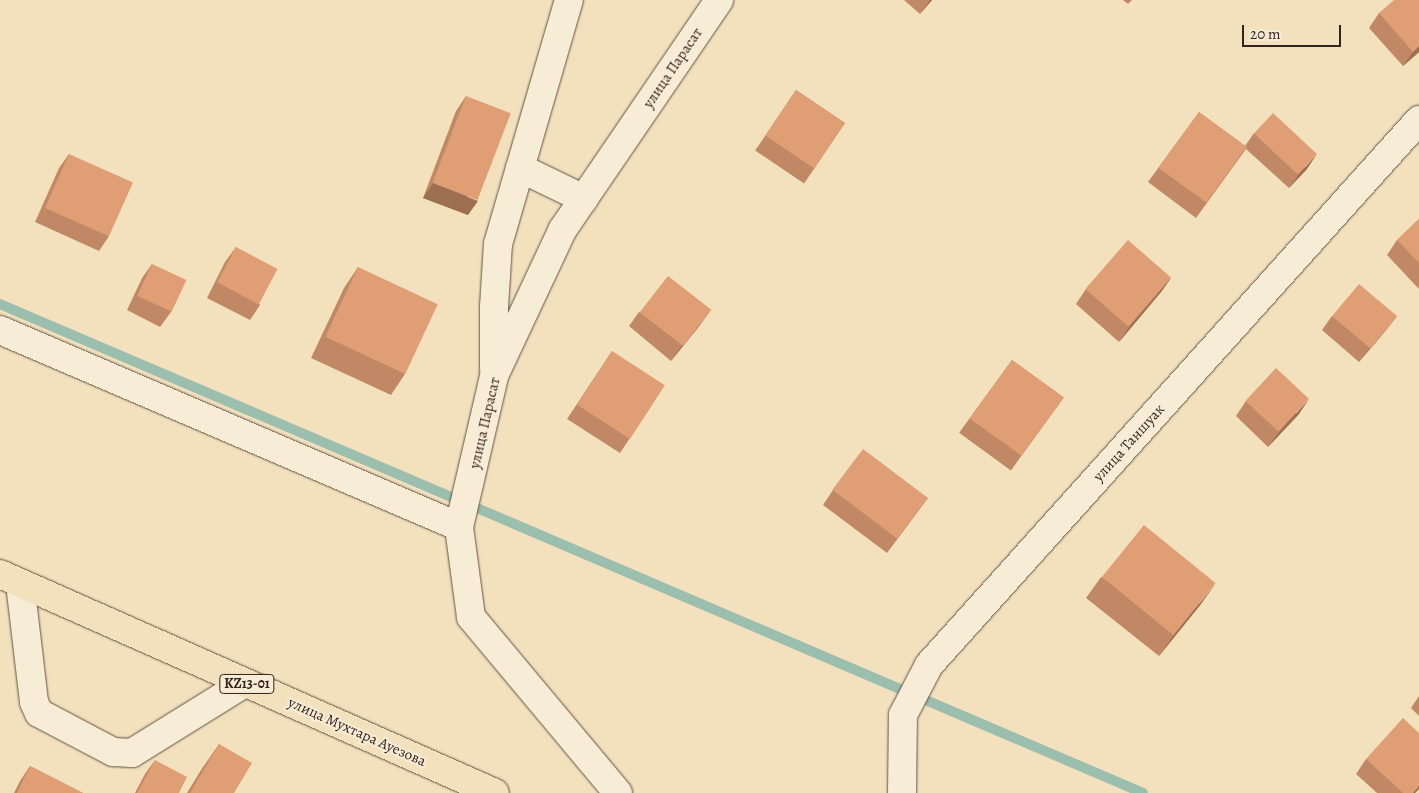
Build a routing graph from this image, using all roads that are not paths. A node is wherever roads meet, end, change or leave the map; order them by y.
1 (569, 0) edge
2 (719, 0) edge
3 (1419, 120) edge
4 (520, 168) junction
5 (584, 199) junction
6 (0, 330) edge
7 (494, 376) junction
8 (460, 524) junction
9 (10, 578) edge
10 (246, 683) junction
11 (495, 793) edge
12 (618, 793) edge
13 (902, 793) edge

1 - 4 street
2 - 5 street, улица Парасат
3 - 13 street, улица Таншуак
4 - 5 street
4 - 7 street
5 - 7 street, улица Парасат
6 - 8 street
7 - 8 street, улица Парасат
8 - 12 street, улица Парасат
9 - 10 main road, улица Мухтара Ауезова / KZ13-01
9 - 10 street
10 - 11 main road, улица Мухтара Ауезова / KZ13-01

